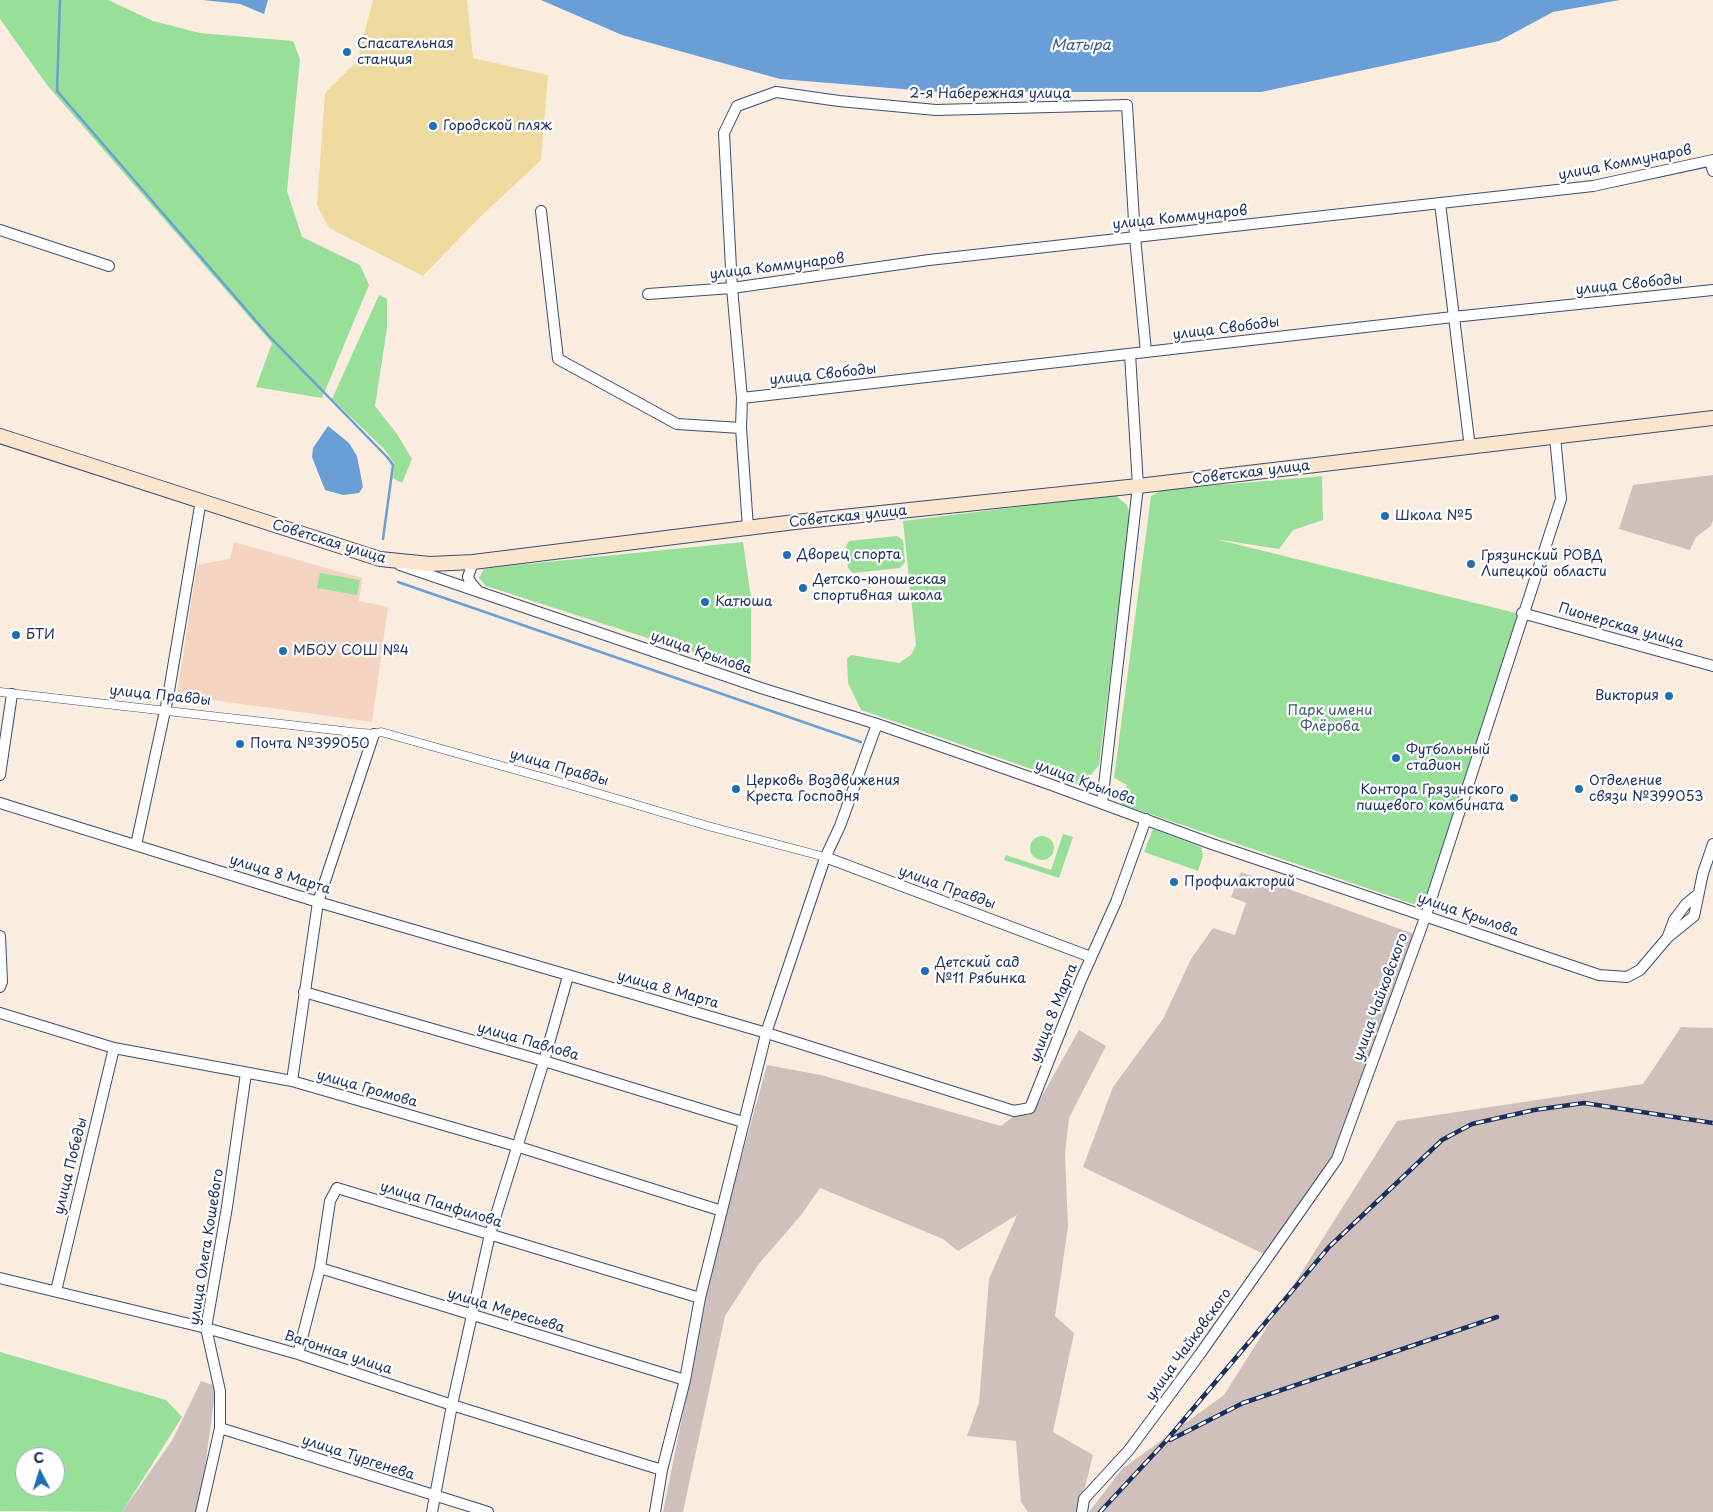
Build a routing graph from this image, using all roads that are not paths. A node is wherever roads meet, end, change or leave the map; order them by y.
1 (1712, 164) edge
2 (1440, 203) junction
3 (541, 211) dead end
4 (0, 230) edge
5 (1135, 237) junction
6 (109, 266) dead end
7 (732, 288) junction
8 (1713, 290) edge
9 (648, 294) dead end
10 (1453, 316) junction
11 (1146, 352) junction
12 (1130, 354) junction
13 (742, 398) junction
14 (1713, 418) edge
15 (741, 428) junction
16 (0, 436) edge
17 (1555, 437) junction
18 (1470, 448) junction
19 (1138, 486) junction
20 (201, 500) junction
21 (748, 528) junction
22 (389, 561) junction
23 (473, 562) junction
24 (479, 592) junction
25 (1522, 613) junction
26 (1713, 666) edge
27 (0, 692) edge
28 (12, 694) junction
29 (165, 710) junction
30 (877, 724) junction
31 (374, 734) junction
32 (0, 775) edge
33 (0, 803) edge
34 (1102, 803) junction
35 (1146, 819) junction
36 (1713, 844) edge
37 (136, 845) junction
38 (825, 857) junction
39 (318, 902) junction
40 (1426, 915) junction
41 (0, 936) edge
42 (1091, 957) junction
43 (568, 976) junction
44 (0, 987) edge
45 (304, 992) junction
46 (1, 1017) edge
47 (767, 1033) junction
48 (114, 1048) junction
49 (544, 1061) junction
50 (246, 1073) junction
51 (292, 1081) junction
52 (743, 1122) junction
53 (516, 1146) junction
54 (722, 1211) junction
55 (490, 1234) junction
56 (320, 1268) junction
57 (0, 1278) edge
58 (56, 1291) junction
59 (700, 1298) junction
60 (472, 1315) junction
61 (206, 1328) junction
62 (298, 1354) junction
63 (685, 1380) junction
64 (452, 1405) junction
65 (220, 1428) junction
66 (662, 1470) junction
67 (434, 1496) junction
68 (201, 1512) edge
69 (432, 1512) edge
70 (488, 1512) edge
71 (655, 1512) edge
72 (1082, 1512) edge

1 - 2 street, улица Коммунаров
2 - 5 street, улица Коммунаров
2 - 10 street
3 - 15 street
4 - 6 street
5 - 7 street, улица Коммунаров
5 - 7 street, 2-я Набережная улица
5 - 11 street
7 - 9 street, улица Коммунаров
7 - 13 street
8 - 10 street, улица Свободы
10 - 11 street, улица Свободы
10 - 18 street
11 - 12 street, улица Свободы
12 - 13 street, улица Свободы
12 - 19 street
13 - 15 street
14 - 17 main road, Советская улица
15 - 21 street
16 - 20 main road, Советская улица
17 - 18 main road, Советская улица
17 - 25 street, улица Чайковского
18 - 19 main road, Советская улица
19 - 21 main road, Советская улица
19 - 34 street
20 - 22 main road, Советская улица
20 - 29 street
21 - 23 main road, Советская улица
22 - 23 main road, Советская улица
22 - 24 street, улица Крылова
23 - 24 street
24 - 30 street, улица Крылова
25 - 26 street, Пионерская улица
25 - 40 street, улица Чайковского
27 - 28 street, улица Правды
28 - 29 street, улица Правды
28 - 32 street
29 - 31 street, улица Правды
29 - 37 street
30 - 34 street, улица Крылова
30 - 38 street
31 - 38 street, улица Правды
31 - 39 street
33 - 37 street, улица 8 Марта
34 - 35 street, улица Крылова
35 - 40 street, улица Крылова
35 - 42 street, улица 8 Марта
36 - 40 street, улица Крылова
37 - 39 street, улица 8 Марта
38 - 42 street, улица Правды
38 - 47 street
39 - 43 street, улица 8 Марта
39 - 45 street
40 - 72 street, улица Чайковского
41 - 44 street
42 - 47 street, улица 8 Марта
43 - 47 street, улица 8 Марта
43 - 49 street
45 - 49 street, улица Павлова
45 - 51 street
46 - 48 street, улица Громова
47 - 52 street
48 - 50 street, улица Громова
48 - 58 street, улица Победы
49 - 52 street, улица Павлова
49 - 53 street
50 - 51 street, улица Громова
50 - 61 street, улица Олега Кошевого
51 - 53 street, улица Громова
52 - 54 street
53 - 54 street, улица Громова
53 - 55 street
54 - 59 street
55 - 56 street, улица Панфилова
55 - 59 street, улица Панфилова
55 - 60 street
56 - 60 street, улица Мересьева
56 - 62 street, улица Панфилова
57 - 58 street, Вагонная улица
58 - 61 street, Вагонная улица
59 - 63 street
60 - 63 street, улица Мересьева
60 - 64 street
61 - 62 street, Вагонная улица
61 - 65 street, улица Олега Кошевого
62 - 64 street, Вагонная улица
63 - 66 street
64 - 66 street, Вагонная улица
64 - 67 street
65 - 67 street, улица Тургенева
65 - 68 street, улица Олега Кошевого
66 - 71 street
67 - 69 street
67 - 70 street, улица Тургенева

